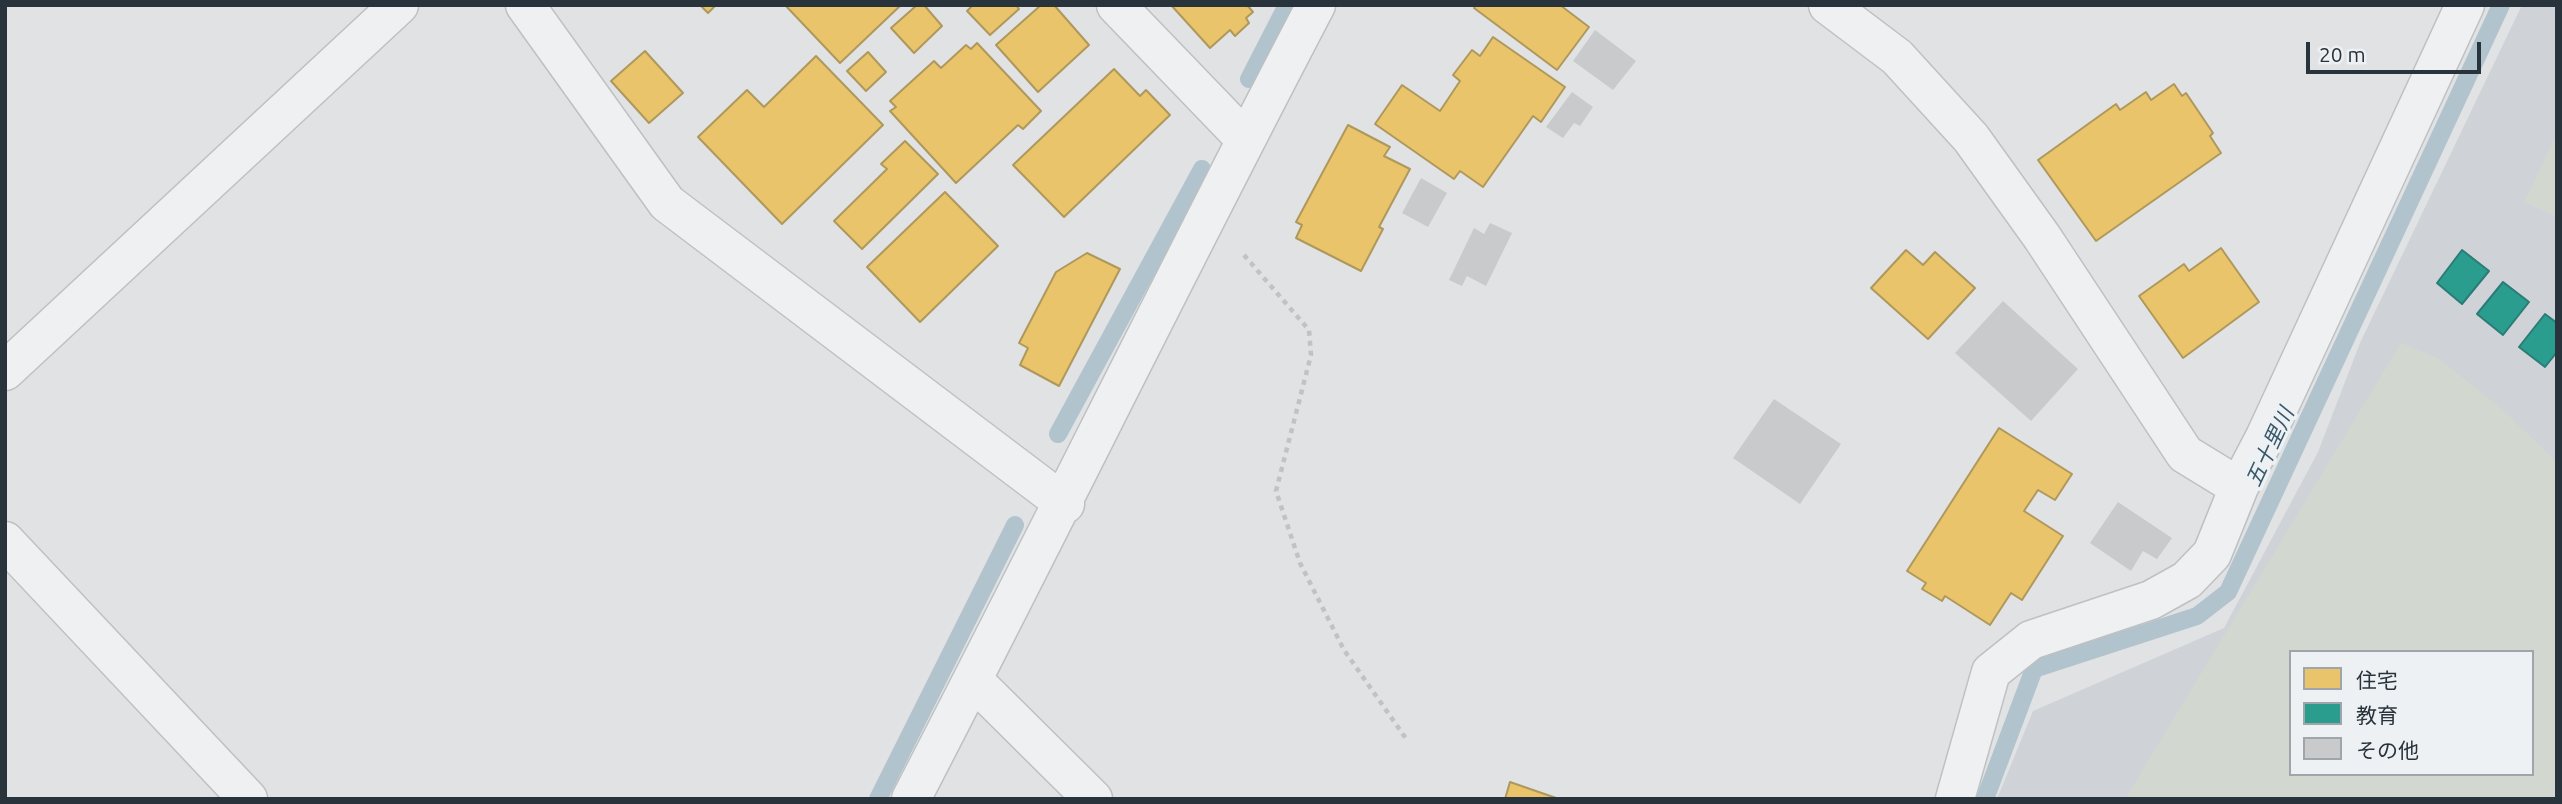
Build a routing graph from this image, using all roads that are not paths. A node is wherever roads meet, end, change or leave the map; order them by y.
1 (399, 5) edge
2 (525, 5) edge
3 (1116, 5) edge
4 (1316, 5) edge
5 (1828, 5) edge
6 (2465, 5) edge
7 (1246, 139) junction
8 (5, 370) edge
9 (2239, 487) junction
10 (1065, 503) junction
11 (5, 541) edge
12 (973, 680) junction
13 (248, 799) edge
14 (911, 799) edge
15 (1093, 799) edge
16 (1955, 799) edge

1 - 8 street
2 - 10 street
3 - 7 street
4 - 7 street
5 - 9 street
6 - 9 street
7 - 10 street
9 - 16 street
10 - 12 street
11 - 13 street
12 - 14 street
12 - 15 street

